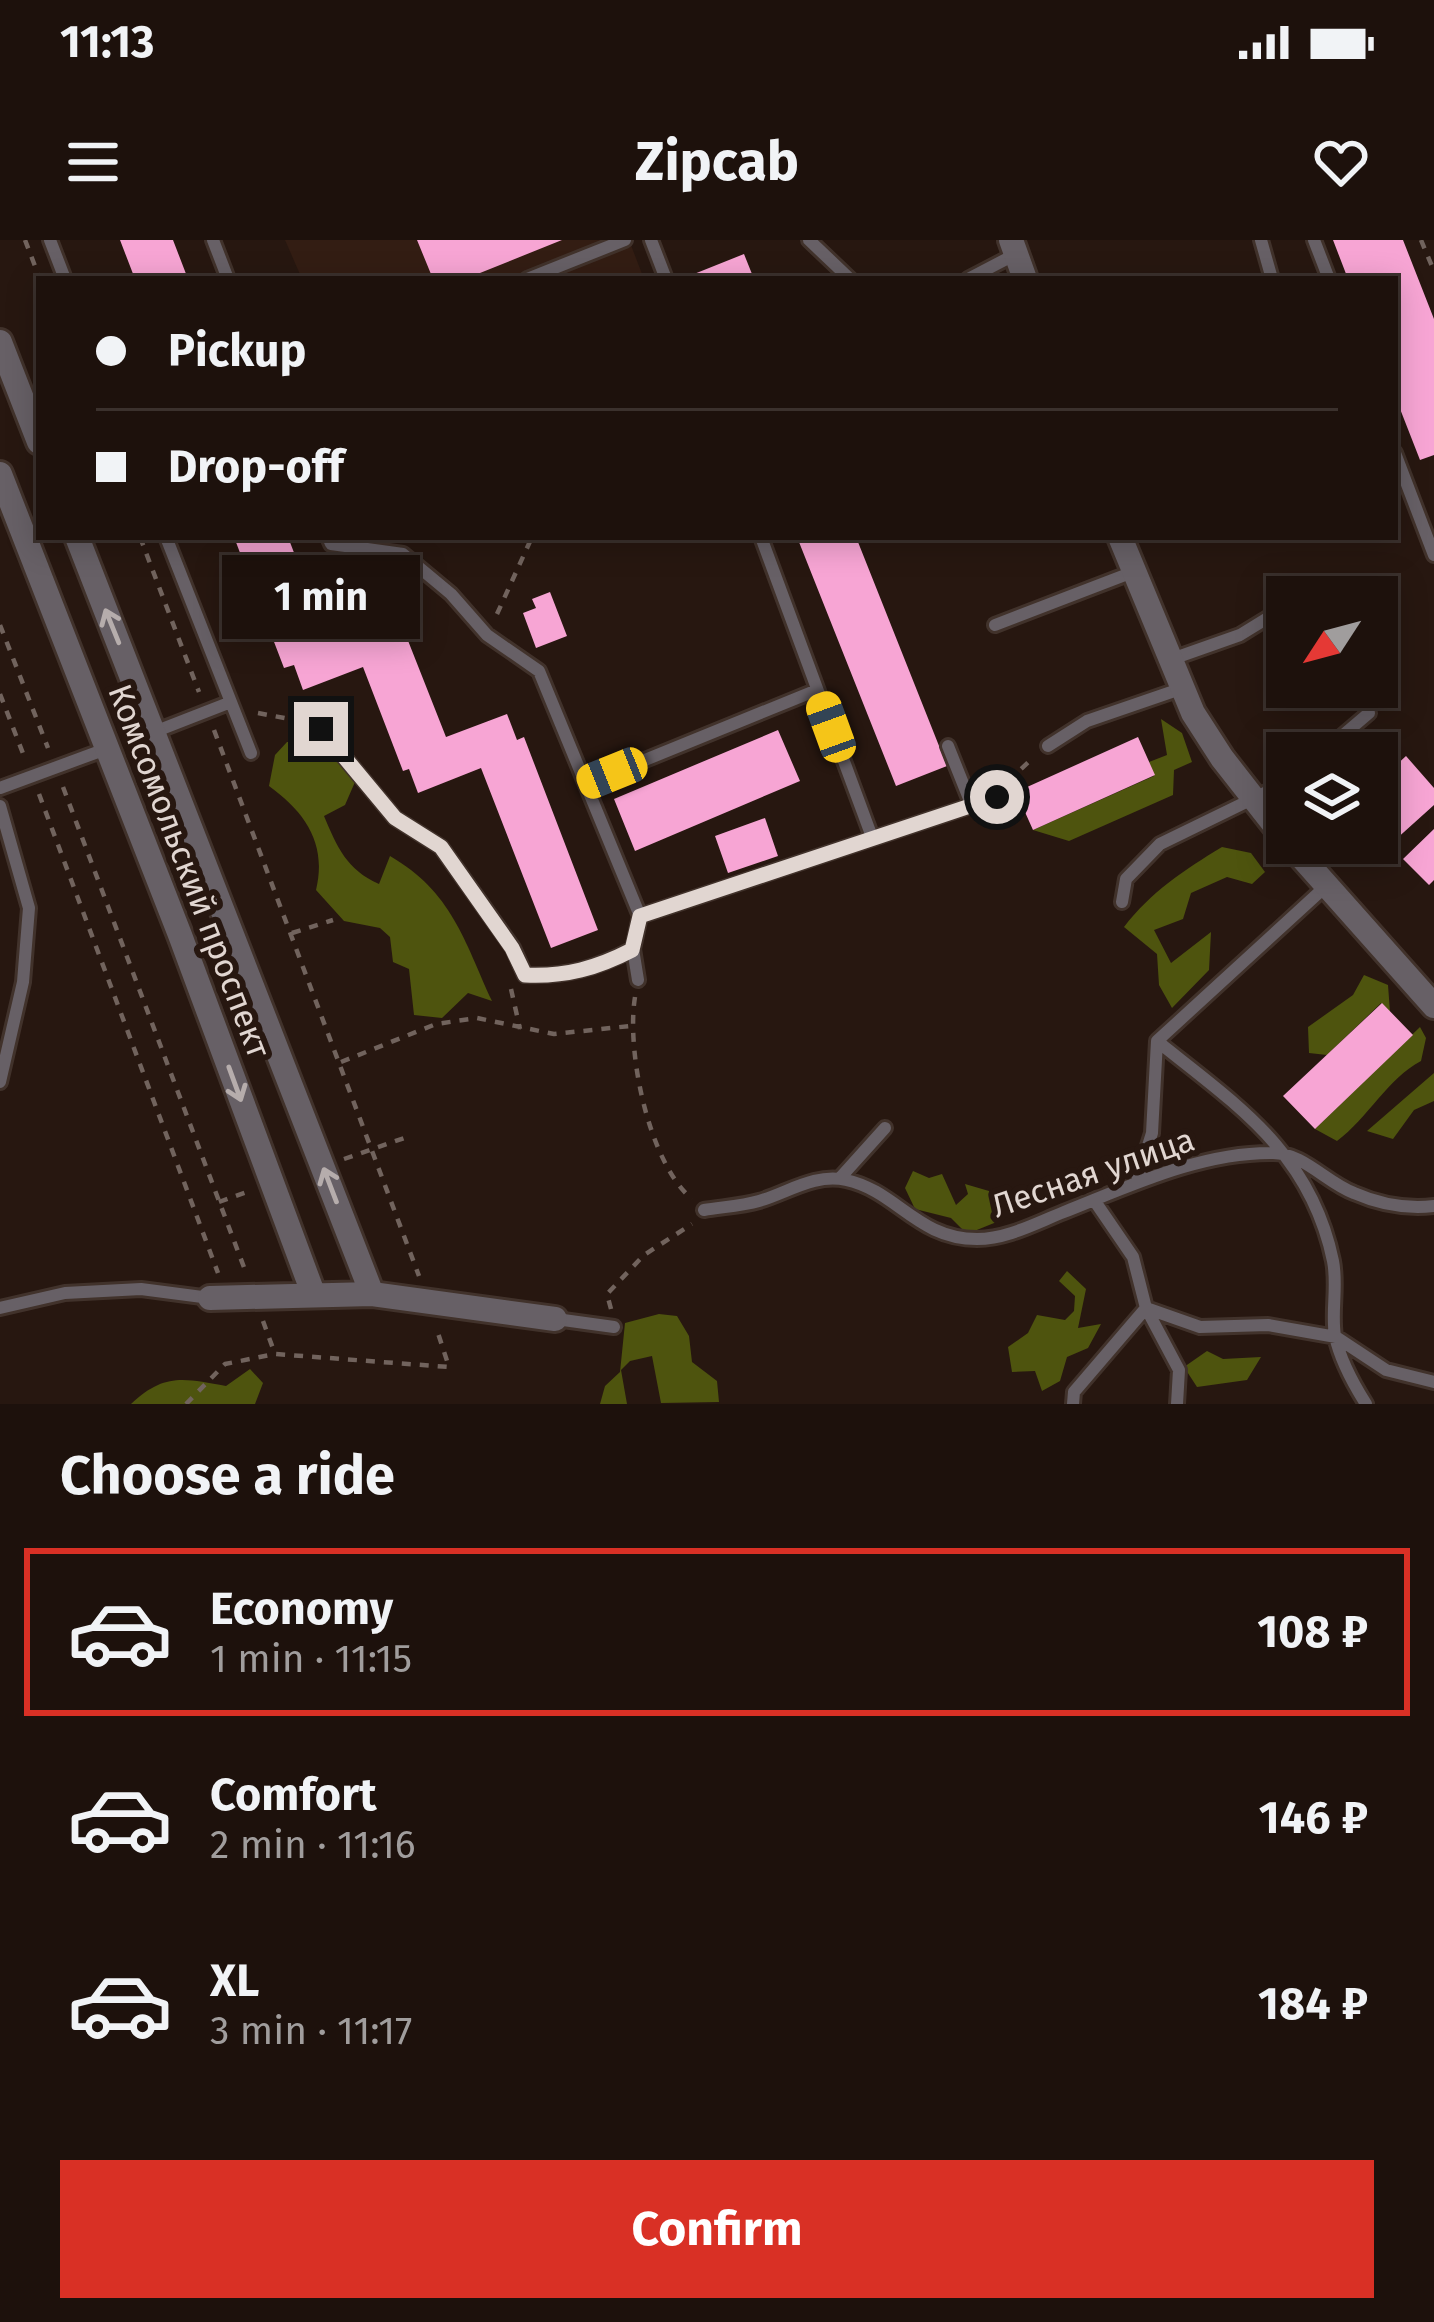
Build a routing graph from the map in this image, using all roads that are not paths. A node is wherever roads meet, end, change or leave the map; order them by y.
1 (50, 240) edge
2 (213, 240) edge
3 (625, 240) edge
4 (651, 240) edge
5 (809, 240) edge
6 (1261, 240) edge
7 (1314, 240) edge
8 (1013, 247) edge
9 (64, 276) edge
10 (227, 276) edge
11 (535, 276) edge
12 (664, 276) edge
13 (847, 276) edge
14 (972, 276) edge
15 (1024, 276) edge
16 (1271, 276) edge
17 (1328, 276) edge
18 (0, 343) edge
19 (36, 434) edge
20 (1398, 459) edge
21 (0, 474) edge
22 (1428, 521) edge
23 (77, 540) edge
24 (167, 540) edge
25 (329, 540) edge
26 (762, 540) edge
27 (1121, 540) edge
28 (1434, 555) edge
29 (1133, 572) junction
30 (1266, 619) edge
31 (995, 625) dead end
32 (1172, 658) junction
33 (1184, 688) junction
34 (818, 690) junction
35 (231, 702) junction
36 (1369, 713) dead end
37 (321, 729) road end
38 (154, 732) junction
39 (1347, 732) edge
40 (948, 746) dead end
41 (1048, 746) road end
42 (106, 749) junction
43 (251, 754) dead end
44 (586, 784) junction
45 (0, 788) edge
46 (1266, 793) edge
47 (1251, 796) junction
48 (997, 797) road end
49 (0, 806) edge
50 (972, 806) junction
51 (1266, 815) edge
52 (872, 837) junction
53 (15, 850) junction
54 (0, 856) edge
55 (1306, 864) edge
56 (1325, 887) junction
57 (1122, 902) dead end
58 (640, 916) junction
59 (632, 950) junction
60 (638, 980) road end
61 (1434, 1006) edge
62 (1157, 1041) junction
63 (0, 1082) edge
64 (885, 1128) dead end
65 (1286, 1153) junction
66 (840, 1178) junction
67 (1137, 1181) junction
68 (1094, 1200) junction
69 (1434, 1206) edge
70 (704, 1210) road end
71 (313, 1293) junction
72 (372, 1294) junction
73 (219, 1297) joint
74 (0, 1308) edge
75 (1146, 1308) junction
76 (554, 1319) joint
77 (614, 1327) road end
78 (1336, 1337) junction
79 (1434, 1382) edge
80 (1073, 1404) edge
81 (1178, 1404) edge
82 (1366, 1404) edge

1 - 9 lane
2 - 10 lane
3 - 11 lane
4 - 12 lane
5 - 13 lane
6 - 16 lane
7 - 17 lane
8 - 14 lane
8 - 15 street
18 - 19 street
20 - 22 lane
21 - 42 street, Комсомольский проспект
22 - 28 lane
38 -> 23 street, Комсомольский проспект
24 - 35 lane
25 - 44 lane
26 - 34 lane
27 - 29 street
29 - 31 lane
29 - 32 street
30 - 32 lane
32 - 33 street
33 - 41 lane
33 - 47 street
34 - 44 lane
34 - 52 lane
35 - 38 lane
35 - 43 lane
36 - 39 lane
37 - 59 lane
72 -> 38 street, Комсомольский проспект
40 - 50 lane
42 - 45 lane
42 -> 71 street, Комсомольский проспект
44 - 58 lane
46 - 47 lane
47 - 51 street
47 - 57 lane
48 - 50 lane
49 - 53 lane
50 - 52 lane
52 - 58 lane
53 - 54 lane
53 - 63 lane
55 - 56 street
56 - 61 street
56 - 62 lane
58 - 59 lane
59 - 60 lane
62 - 65 lane
62 - 67 lane
64 - 66 lane
65 - 67 lane, Лесная улица
65 - 69 lane
65 - 78 lane
66 - 68 lane, Лесная улица
66 - 70 lane
67 - 68 lane, Лесная улица
68 - 75 lane
71 - 72 street
71 - 73 street
72 - 76 street
73 - 74 lane
75 - 78 lane
75 - 80 lane
75 - 81 lane
76 - 77 lane
78 - 79 lane
78 - 82 lane

